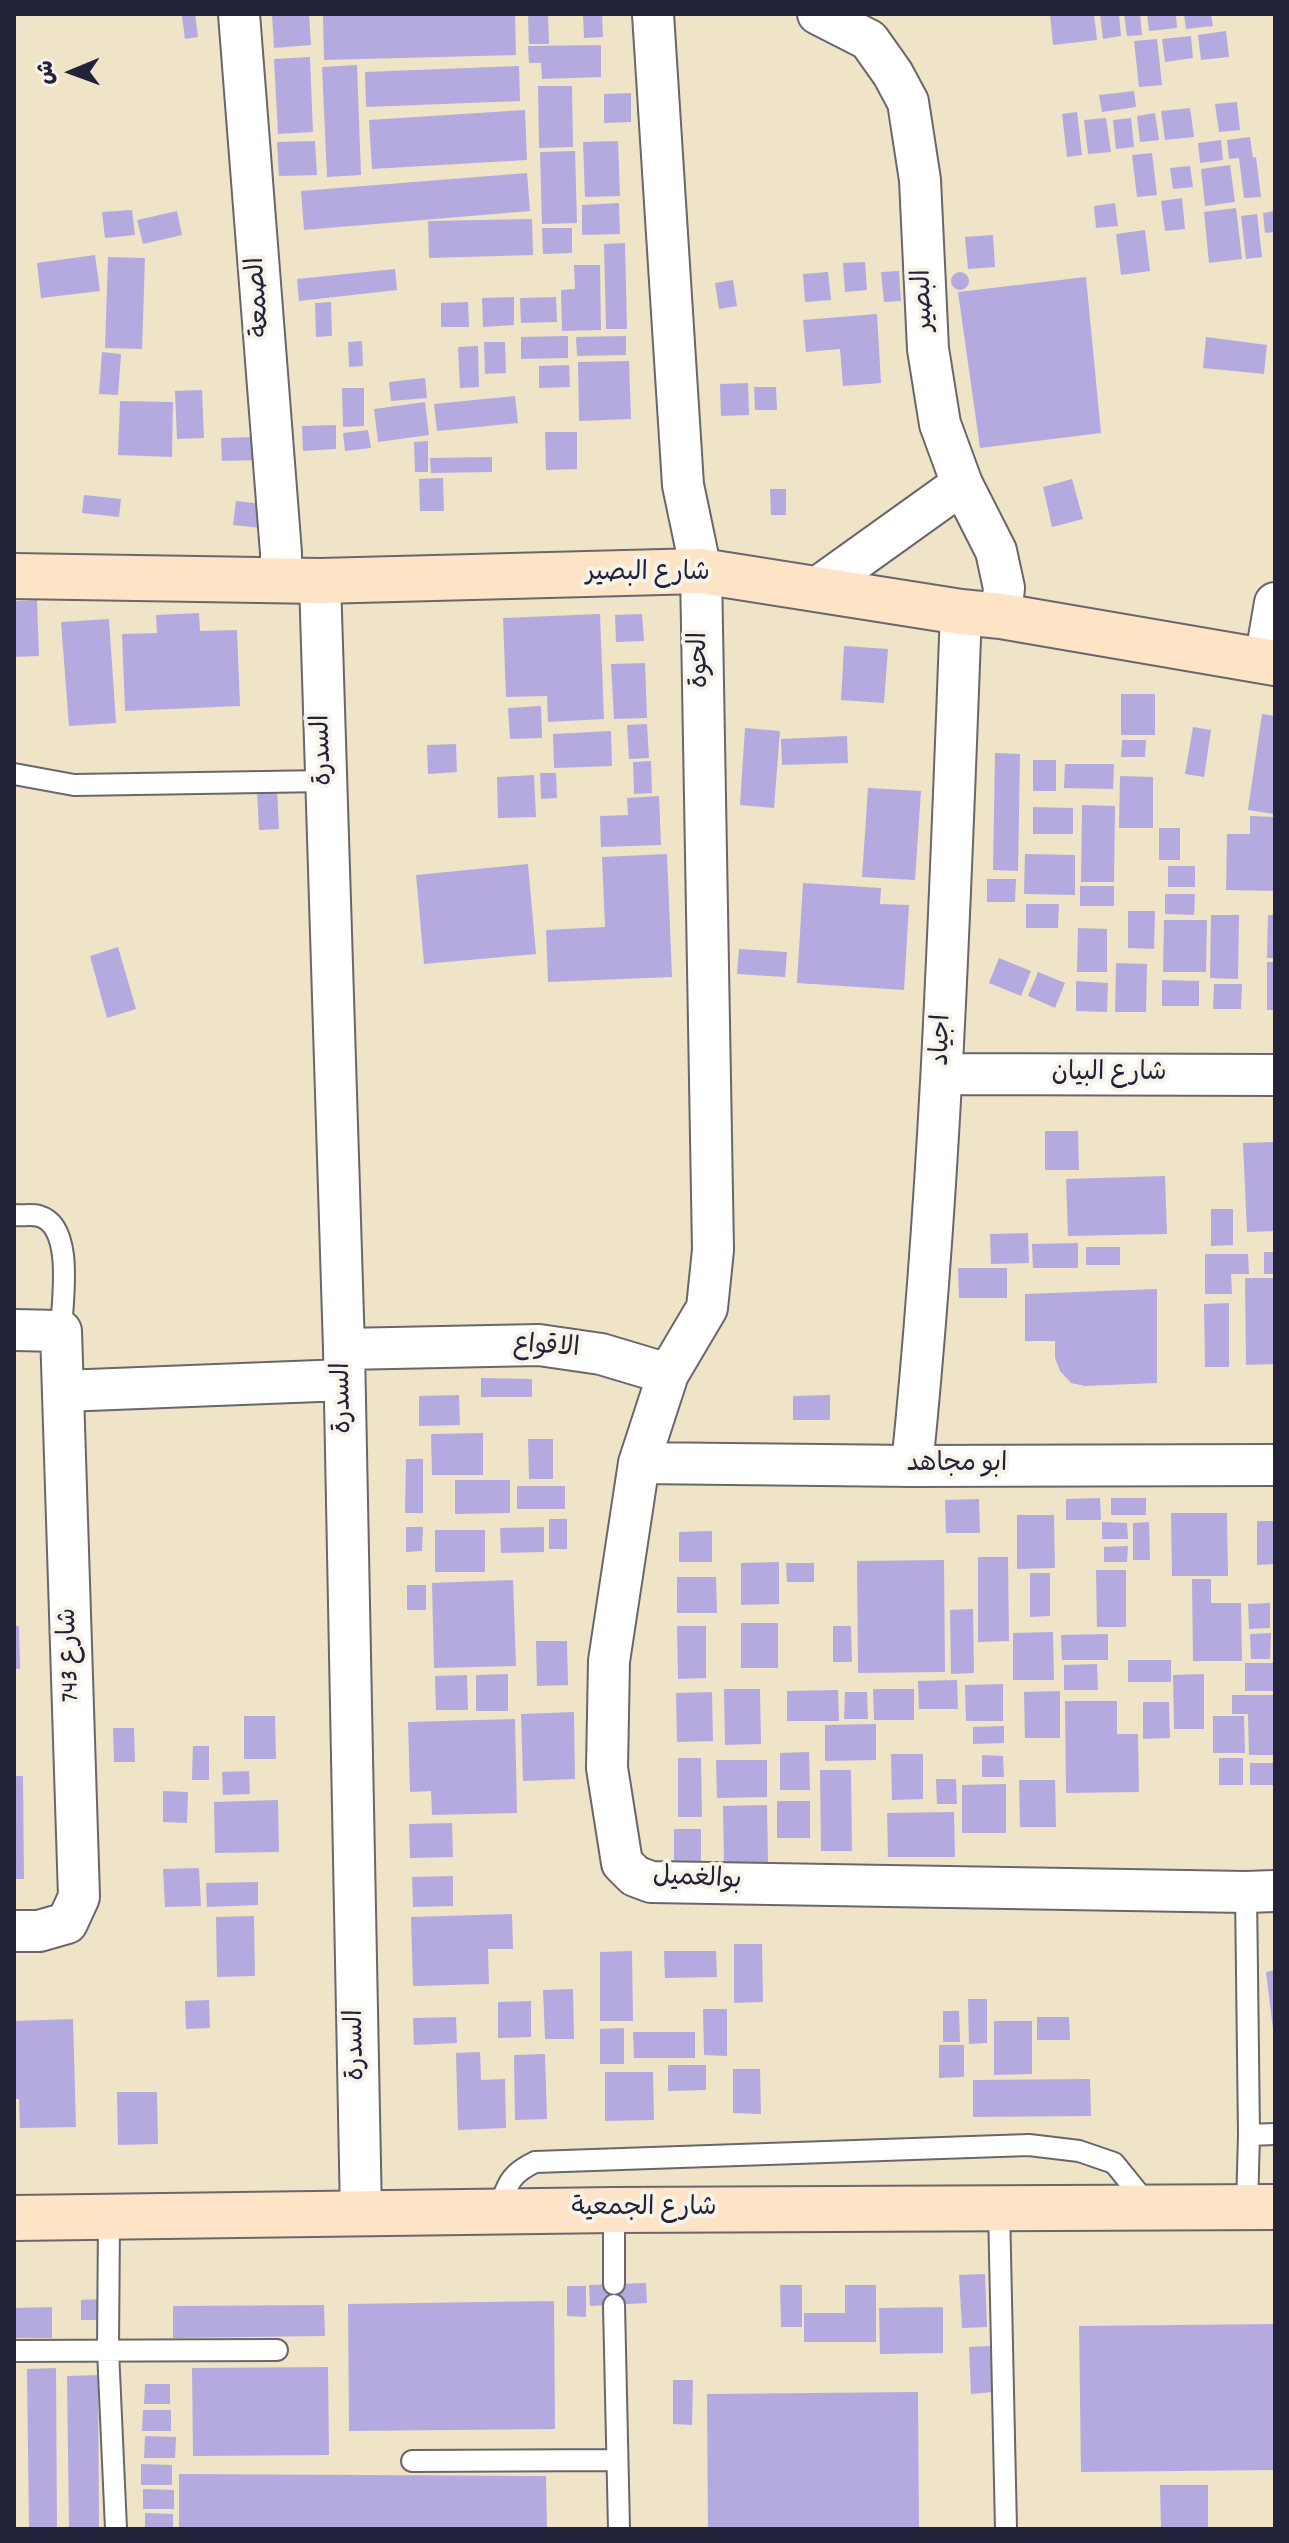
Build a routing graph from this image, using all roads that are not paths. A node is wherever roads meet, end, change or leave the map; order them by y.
1 (239, 14) edge
2 (653, 14) edge
3 (818, 14) edge
4 (962, 484) junction
5 (701, 571) junction
6 (14, 576) edge
7 (300, 581) junction
8 (814, 590) junction
9 (1275, 603) edge
10 (981, 614) junction
11 (1270, 662) edge
12 (14, 774) edge
13 (326, 781) junction
14 (943, 1074) junction
15 (1275, 1075) edge
16 (14, 1215) edge
17 (14, 1330) edge
18 (61, 1331) junction
19 (344, 1365) junction
20 (668, 1374) junction
21 (63, 1391) junction
22 (639, 1463) junction
23 (1275, 1465) edge
24 (912, 1466) junction
25 (1260, 1892) edge
26 (14, 1931) edge
27 (1275, 2134) edge
28 (1249, 2135) junction
29 (1261, 2207) edge
30 (999, 2208) junction
31 (1150, 2208) junction
32 (614, 2210) junction
33 (497, 2212) junction
34 (361, 2214) junction
35 (14, 2218) edge
36 (109, 2218) junction
37 (108, 2350) junction
38 (277, 2350) dead end
39 (14, 2351) edge
40 (616, 2460) junction
41 (412, 2461) dead end
42 (116, 2529) edge
43 (619, 2529) edge
44 (1006, 2529) edge

1 - 7 street, الصمعة
2 - 5 street, الحوة
3 - 4 street, البصير
4 - 8 street
4 - 10 street, البصير
5 - 7 street, شارع البصير
5 - 8 street, شارع البصير
5 - 20 street, الحوة
6 - 7 street, شارع البصير
7 - 13 street, السدرة
8 - 10 street, شارع البصير
9 - 11 street
10 - 11 street, شارع البصير
10 - 14 street, اجياد
12 - 13 lane
13 - 19 street, السدرة
14 - 15 street, شارع البيان
14 - 24 street, اجياد
16 - 18 lane
17 - 18 street
18 - 21 street, شارع 743
19 - 20 street, الاقواع
19 - 21 street, الاقواع
19 - 34 street, السدرة
20 - 22 street, بوالغميل
21 - 26 street, شارع 743
22 - 24 street, ابو مجاهد
22 - 25 street, بوالغميل
23 - 24 street, ابو مجاهد
25 - 28 lane
27 - 28 lane
28 - 29 lane
29 - 31 street, شارع الجمعية
30 - 31 street, شارع الجمعية
30 - 32 street, شارع الجمعية
30 - 44 lane
31 - 33 lane
32 - 33 street, شارع الجمعية
32 - 40 lane
33 - 34 street, شارع الجمعية
34 - 36 street, شارع الجمعية
35 - 36 street, شارع الجمعية
36 - 37 lane
37 - 38 lane
37 - 39 lane
37 - 42 lane
40 - 41 lane
40 - 43 lane

